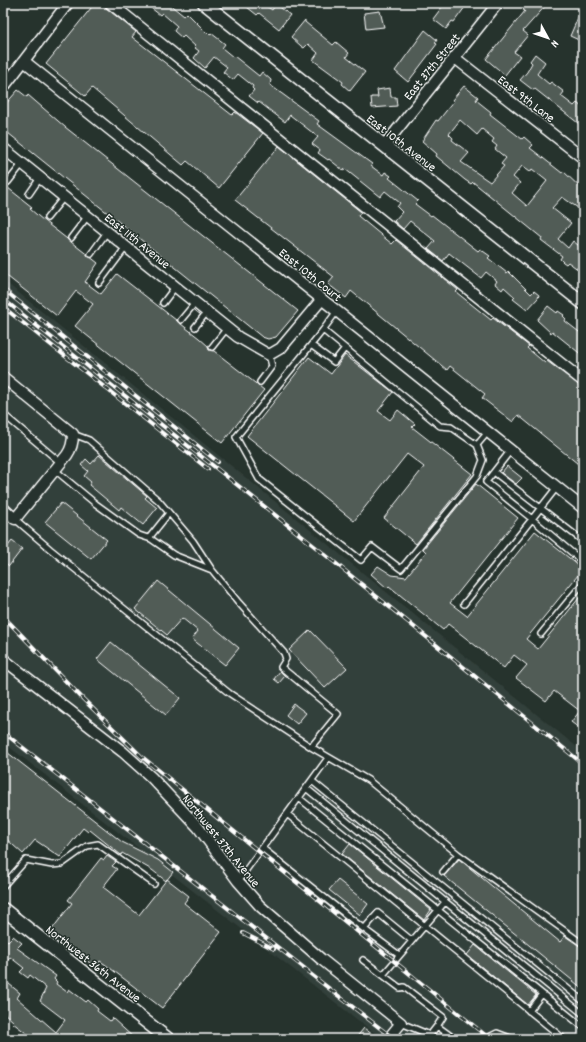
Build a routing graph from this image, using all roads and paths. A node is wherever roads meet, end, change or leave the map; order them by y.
1 (68, 3) edge
2 (110, 3) edge
3 (204, 3) edge
4 (498, 3) edge
5 (455, 58) junction
6 (24, 61) junction
7 (3, 88) edge
8 (384, 146) junction
9 (3, 148) edge
10 (583, 158) edge
11 (22, 164) junction
12 (40, 178) junction
13 (8, 182) dead end
14 (28, 194) dead end
15 (64, 197) junction
16 (88, 216) junction
17 (47, 218) dead end
18 (107, 232) junction
19 (71, 238) dead end
20 (126, 248) junction
21 (91, 254) dead end
22 (99, 283) dead end
23 (175, 287) junction
24 (322, 299) junction
25 (583, 302) edge
26 (163, 303) dead end
27 (195, 303) junction
28 (337, 311) junction
29 (207, 312) junction
30 (181, 320) dead end
31 (195, 327) dead end
32 (227, 328) junction
33 (323, 330) junction
34 (311, 345) junction
35 (212, 347) dead end
36 (345, 348) junction
37 (269, 355) junction
38 (3, 377) edge
39 (583, 381) edge
40 (260, 382) dead end
41 (3, 414) edge
42 (488, 432) junction
43 (73, 434) junction
44 (477, 445) junction
45 (510, 450) junction
46 (58, 466) junction
47 (494, 472) junction
48 (557, 487) junction
49 (3, 508) edge
50 (540, 508) junction
51 (583, 508) edge
52 (169, 513) junction
53 (15, 519) junction
54 (532, 519) junction
55 (149, 538) junction
56 (583, 541) edge
57 (583, 562) edge
58 (212, 570) junction
59 (583, 583) edge
60 (464, 604) dead end
61 (541, 634) dead end
62 (3, 659) edge
63 (311, 747) junction
64 (328, 758) junction
65 (312, 781) junction
66 (306, 788) junction
67 (299, 798) junction
68 (287, 814) junction
69 (262, 848) junction
70 (458, 854) junction
71 (443, 872) dead end
72 (238, 881) junction
73 (154, 884) dead end
74 (3, 886) edge
75 (445, 902) junction
76 (4, 911) edge
77 (439, 911) junction
78 (425, 925) junction
79 (364, 929) junction
80 (412, 940) junction
81 (583, 944) edge
82 (399, 954) junction
83 (363, 960) dead end
84 (383, 975) junction
85 (542, 994) junction
86 (583, 1001) edge
87 (573, 1006) junction
88 (529, 1011) junction
89 (567, 1014) junction
90 (583, 1014) edge
91 (401, 1023) junction
92 (437, 1026) junction
93 (583, 1027) edge
94 (168, 1039) edge
95 (388, 1039) edge
96 (455, 1039) edge
97 (485, 1039) edge
98 (513, 1039) edge
99 (564, 1039) edge

1 - 6 street
2 - 39 street
3 - 8 street, East 10th Avenue
4 - 5 street, East 37th Street
5 - 8 street, East 37th Street
5 - 10 street, East 9th Lane
6 - 7 street
6 - 24 street, East 10th Court
8 - 25 street, East 10th Avenue
9 - 11 street, East 11th Avenue
11 - 12 street, East 11th Avenue
11 - 13 lane
12 - 14 lane
12 - 15 street, East 11th Avenue
15 - 16 street, East 11th Avenue
15 - 17 lane
16 - 18 street, East 11th Avenue
16 - 19 lane
18 - 20 street, East 11th Avenue
18 - 21 lane
20 - 22 lane
20 - 23 street, East 11th Avenue
23 - 26 lane
23 - 27 street, East 11th Avenue
24 - 28 street, East 10th Court
24 - 37 street
27 - 29 street, East 11th Avenue
27 - 30 lane
28 - 33 lane
28 - 42 street, East 10th Court
29 - 31 lane
29 - 32 street, East 11th Avenue
32 - 35 lane
32 - 37 street, East 11th Avenue
33 - 34 lane
33 - 36 lane
34 - 36 lane
34 - 44 lane
36 - 44 lane
37 - 40 lane
38 - 43 street
41 - 46 lane
42 - 44 lane
42 - 45 street, East 10th Court
43 - 46 street
43 - 52 lane
45 - 47 lane
45 - 48 street, East 10th Court
46 - 53 street
46 - 55 lane
47 - 50 lane
47 - 54 lane
48 - 50 lane
48 - 51 street, East 10th Court
49 - 53 street
50 - 54 lane
50 - 56 lane
52 - 55 lane
52 - 58 lane
53 - 63 lane
54 - 57 lane
54 - 60 lane
55 - 58 lane
58 - 63 lane
59 - 61 lane
62 - 72 street, Northwest 37th Avenue
63 - 64 lane
64 - 65 lane
64 - 70 lane
65 - 66 lane
65 - 86 lane
66 - 67 lane
66 - 75 lane
67 - 68 lane
67 - 77 lane
68 - 69 lane
68 - 78 lane
69 - 72 lane
69 - 79 lane
70 - 71 lane
70 - 81 lane
72 - 91 street, Northwest 37th Avenue
73 - 74 lane
75 - 77 lane
75 - 87 lane
76 - 94 street, Northwest 36th Avenue
77 - 78 lane
77 - 85 lane
78 - 80 lane
78 - 88 lane
79 - 80 lane
79 - 82 lane
80 - 82 lane
82 - 84 lane
83 - 84 lane
84 - 92 lane
85 - 88 lane
85 - 89 lane
87 - 89 lane
87 - 90 lane
88 - 99 lane
89 - 93 lane
91 - 92 lane
91 - 95 street
92 - 96 lane
97 - 98 lane

